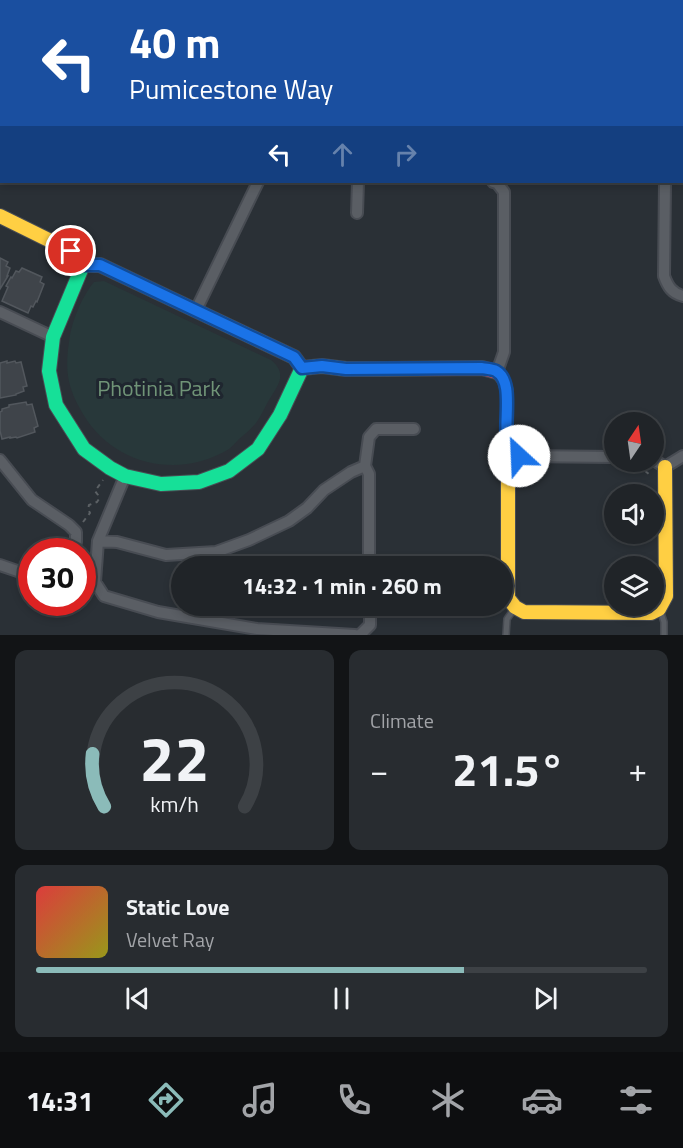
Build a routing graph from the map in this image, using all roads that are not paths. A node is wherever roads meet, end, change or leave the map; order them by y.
1 (258, 183) edge
2 (358, 183) edge
3 (497, 183) edge
4 (665, 183) edge
5 (357, 213) dead end
6 (0, 216) edge
7 (83, 265) junction
8 (683, 296) edge
9 (195, 310) junction
10 (0, 312) edge
11 (53, 337) junction
12 (302, 368) junction
13 (497, 372) junction
14 (414, 429) dead end
15 (519, 456) junction
16 (683, 456) edge
17 (604, 457) edge
18 (0, 460) edge
19 (664, 462) edge
20 (365, 466) junction
21 (659, 472) edge
22 (125, 476) junction
23 (76, 538) edge
24 (98, 541) junction
25 (369, 556) edge
26 (664, 556) edge
27 (664, 558) edge
28 (0, 565) edge
29 (18, 571) edge
30 (664, 600) edge
31 (515, 607) junction
32 (604, 613) edge
33 (370, 616) edge
34 (662, 616) edge
35 (355, 635) edge
36 (360, 635) edge
37 (506, 635) edge
38 (664, 635) edge

1 - 9 street
2 - 5 street
3 - 13 street
4 - 8 street
6 - 7 street
7 - 9 street
7 - 11 street
9 - 12 street
10 - 11 street
11 - 22 street
12 - 13 street
12 - 22 street
13 - 15 street
14 - 20 street
15 - 17 street
15 - 31 street
16 - 19 street
18 - 23 street
20 - 24 street
20 - 25 street
21 - 26 street
22 - 24 street
24 - 35 street
27 - 30 street
28 - 29 street
31 - 32 street
31 - 37 lane
33 - 36 street
34 - 38 lane

